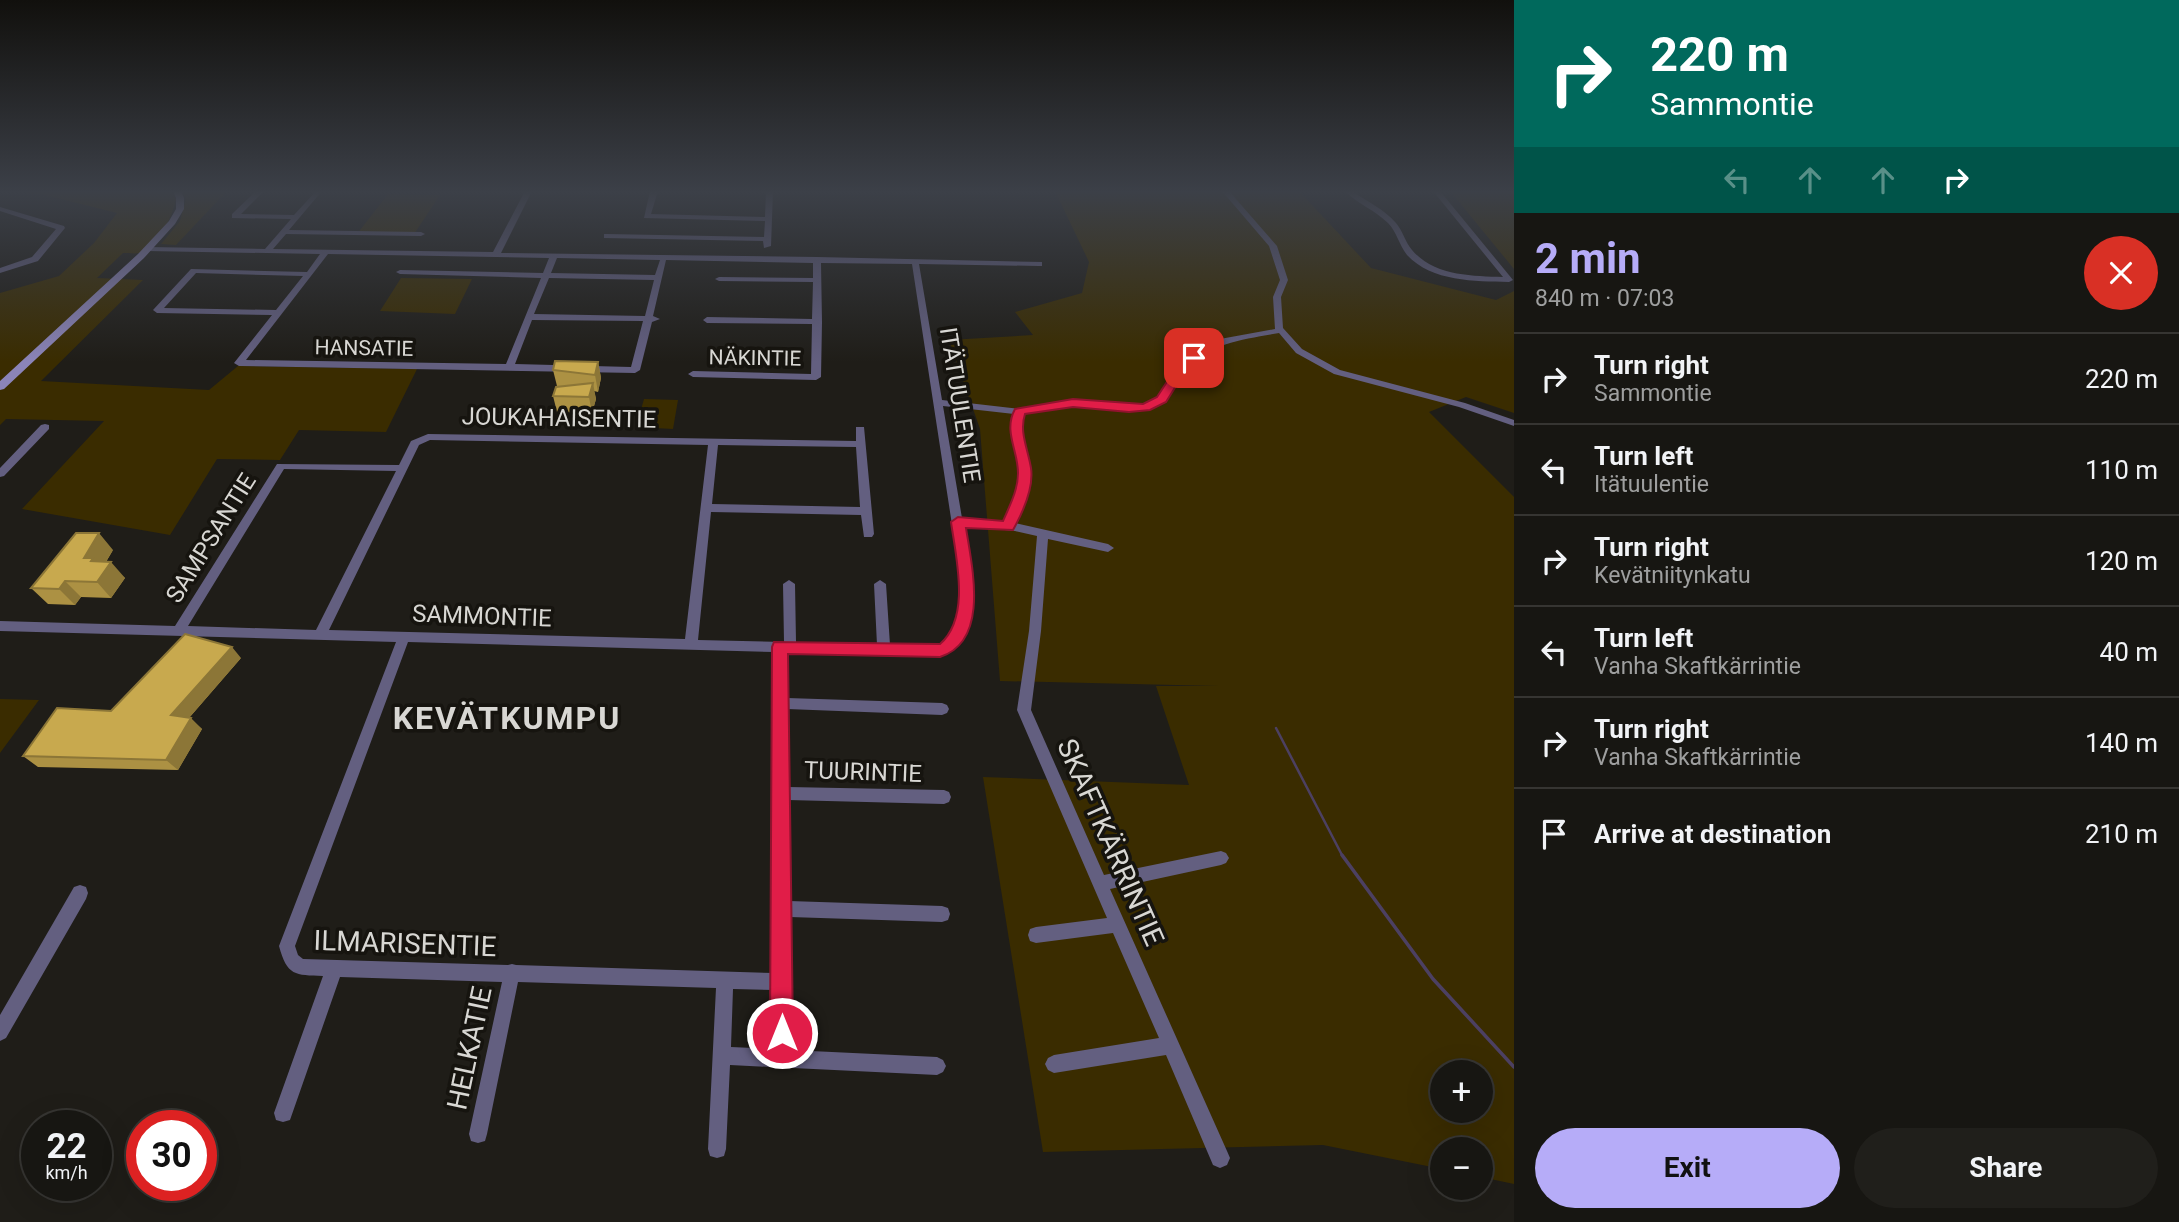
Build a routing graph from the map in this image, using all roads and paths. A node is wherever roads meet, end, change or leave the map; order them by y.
1 (44, 248) edge
2 (270, 248) edge
3 (499, 248) edge
4 (768, 248) edge
5 (1272, 248) edge
6 (1407, 248) edge
7 (1483, 248) edge
8 (147, 249) joint
9 (267, 251) junction
10 (326, 252) junction
11 (496, 254) junction
12 (554, 255) junction
13 (767, 258) junction
14 (817, 259) junction
15 (663, 261) dead end
16 (915, 261) junction
17 (1039, 264) dead end
18 (0, 271) edge
19 (400, 272) dead end
20 (309, 274) junction
21 (546, 276) junction
22 (659, 278) junction
23 (719, 279) dead end
24 (817, 281) junction
25 (278, 313) junction
26 (530, 317) junction
27 (653, 319) junction
28 (707, 320) dead end
29 (818, 322) junction
30 (1281, 330) junction
31 (509, 368) junction
32 (693, 374) dead end
33 (0, 387) edge
34 (939, 403) junction
35 (1020, 411) junction
36 (1514, 423) edge
37 (45, 427) dead end
38 (860, 429) dead end
39 (713, 442) junction
40 (861, 444) junction
41 (403, 468) junction
42 (0, 474) edge
43 (707, 508) junction
44 (866, 512) junction
45 (958, 522) junction
46 (1008, 526) junction
47 (867, 534) dead end
48 (1043, 534) junction
49 (1108, 548) dead end
50 (789, 584) dead end
51 (880, 584) dead end
52 (0, 626) edge
53 (180, 629) junction
54 (321, 634) junction
55 (404, 636) junction
56 (958, 638) joint
57 (691, 644) junction
58 (785, 647) junction
59 (884, 649) junction
60 (779, 703) junction
61 (942, 709) dead end
62 (780, 793) junction
63 (944, 797) dead end
64 (1221, 858) dead end
65 (1100, 883) junction
66 (80, 893) dead end
67 (780, 909) junction
68 (942, 914) dead end
69 (1119, 924) junction
70 (1036, 935) dead end
71 (335, 967) junction
72 (512, 972) junction
73 (724, 982) junction
74 (782, 982) junction
75 (6, 1010) edge
76 (0, 1032) edge
77 (1171, 1045) junction
78 (722, 1056) junction
79 (781, 1059) junction
80 (1054, 1064) dead end
81 (937, 1066) dead end
82 (282, 1113) dead end
83 (478, 1134) dead end
84 (717, 1149) dead end
85 (1220, 1158) dead end

1 - 18 street
2 - 9 street
3 - 11 street
4 - 13 street
5 - 30 street
6 - 7 street
8 - 9 street
8 - 33 street
9 - 10 street
10 - 11 street
10 - 20 street, HANSATIE
11 - 12 street
12 - 13 street
12 - 21 street
13 - 14 street
14 - 16 street
14 - 24 street
15 - 22 street
16 - 17 street
16 - 34 street, ITÄTUULENTIE
19 - 21 street
20 - 25 street, HANSATIE
20 - 25 street
21 - 22 street
21 - 26 street
22 - 27 street
23 - 24 street
24 - 29 street
25 - 31 street, HANSATIE
26 - 27 street
26 - 31 street
27 - 31 street
28 - 29 street
29 - 32 street, NÄKINTIE
30 - 35 street
30 - 36 street
34 - 35 street
34 - 45 street, ITÄTUULENTIE
35 - 46 street
37 - 42 street
38 - 40 street
39 - 40 street, JOUKAHAISENTIE
39 - 41 street, JOUKAHAISENTIE
39 - 43 street
40 - 44 street
41 - 53 street, SAMPSANTIE
41 - 54 street, JOUKAHAISENTIE
43 - 44 street
43 - 57 street
44 - 47 street
45 - 46 street
45 - 56 street, ITÄTUULENTIE
46 - 48 street
48 - 49 street
48 - 65 street, SKAFTKÄRRINTIE
50 - 58 street
51 - 59 street
52 - 53 street, SAMMONTIE
53 - 54 street, SAMMONTIE
54 - 55 street, SAMMONTIE
55 - 57 street, SAMMONTIE
55 - 71 street, ILMARISENTIE
56 - 59 street, SAMMONTIE
57 - 58 street, SAMMONTIE
58 - 59 street, SAMMONTIE
58 - 60 street
60 - 61 street
60 - 62 street
62 - 63 street, TUURINTIE
62 - 67 street
64 - 65 street
65 - 69 street, SKAFTKÄRRINTIE
66 - 75 street
67 - 68 street
67 - 74 street
69 - 70 street
69 - 77 street, SKAFTKÄRRINTIE
71 - 72 street, ILMARISENTIE
71 - 82 street
72 - 73 street, ILMARISENTIE
72 - 83 street, HELKATIE
73 - 74 street, ILMARISENTIE
73 - 78 street
74 - 79 street
75 - 76 street
77 - 80 street
77 - 85 street, SKAFTKÄRRINTIE
78 - 79 street
78 - 84 street
79 - 81 street

